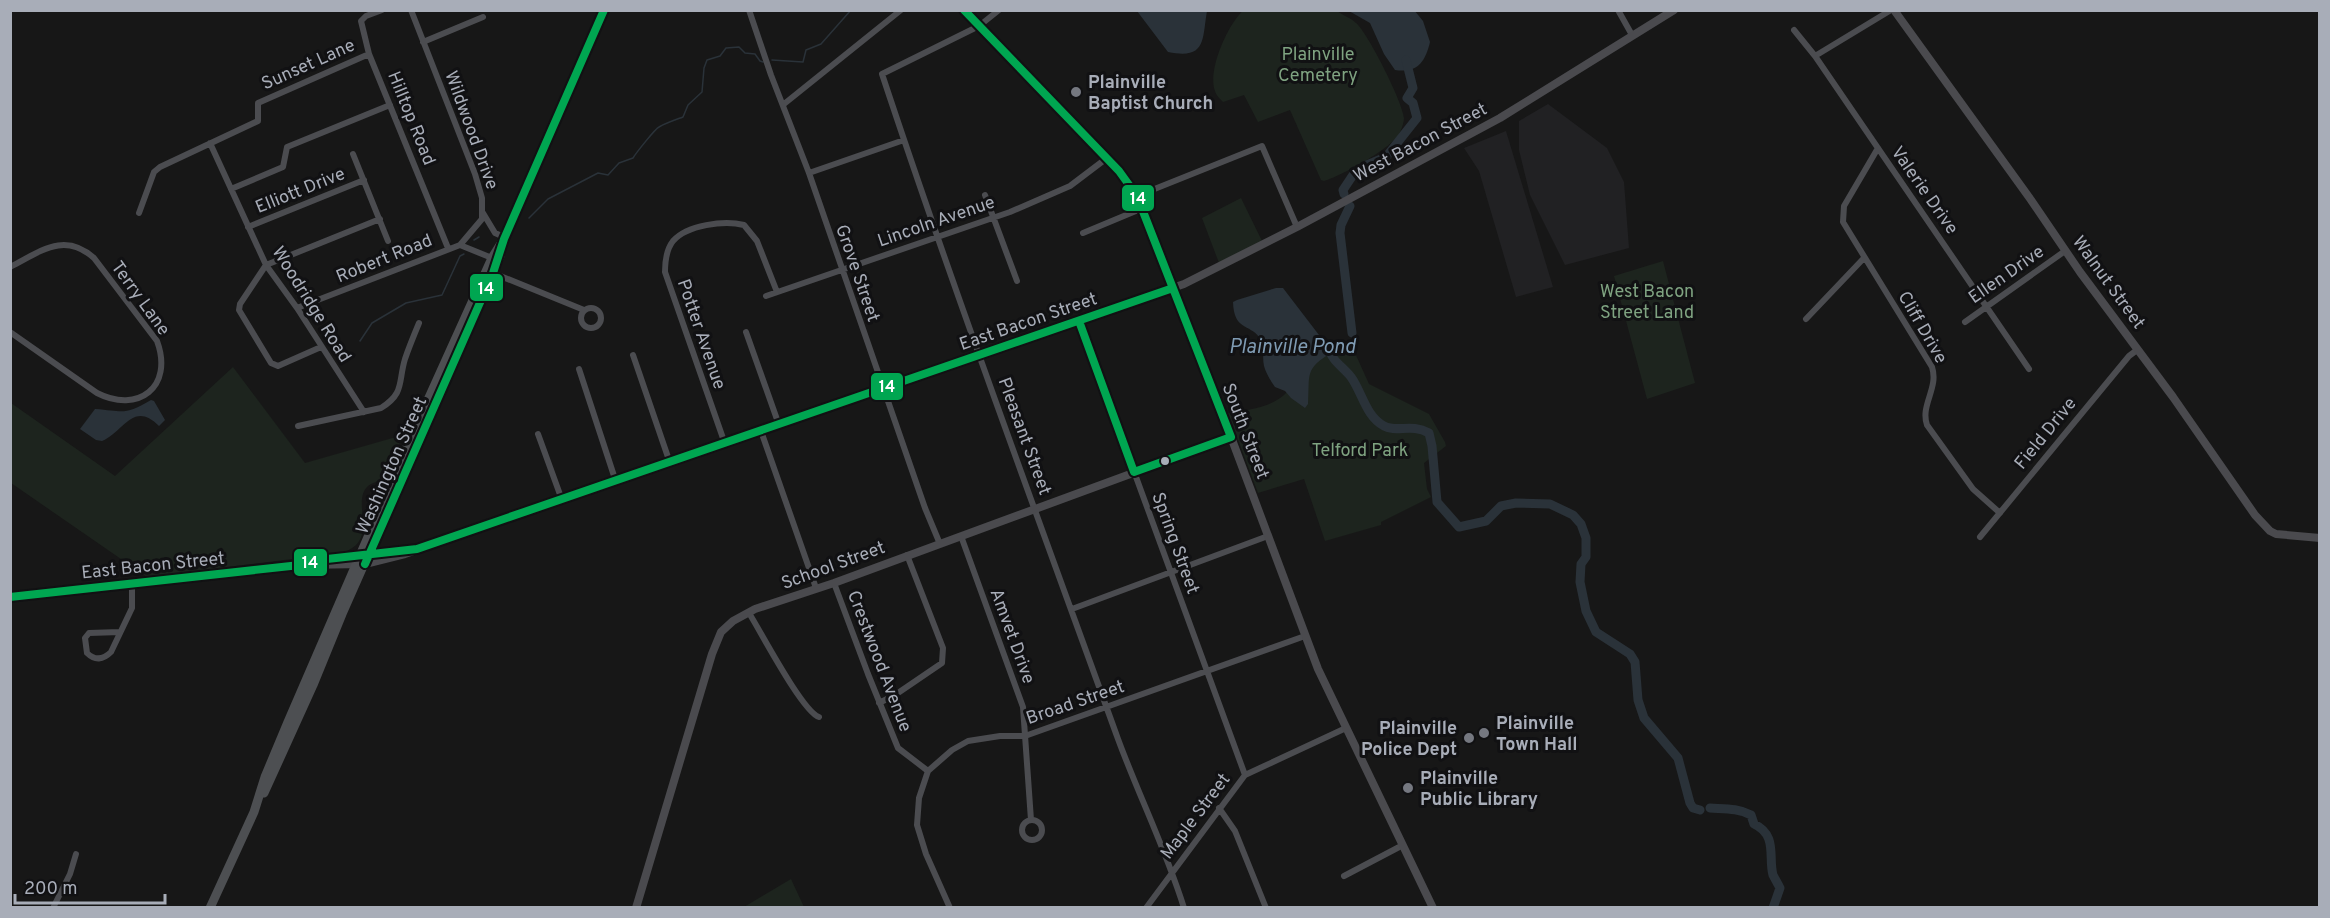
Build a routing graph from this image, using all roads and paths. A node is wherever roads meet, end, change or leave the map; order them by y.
1 (382, 10) edge
2 (411, 10) edge
3 (604, 10) edge
4 (749, 10) edge
5 (901, 10) edge
6 (964, 10) edge
7 (999, 10) edge
8 (1618, 10) edge
9 (1674, 10) edge
10 (1892, 10) edge
11 (483, 17) dead end
12 (979, 26) junction
13 (1794, 30) dead end
14 (1632, 35) junction
15 (423, 42) junction
16 (369, 54) junction
17 (1815, 56) junction
18 (784, 104) junction
19 (390, 105) junction
20 (904, 140) junction
21 (210, 143) junction
22 (1878, 148) junction
23 (353, 154) dead end
24 (1107, 158) junction
25 (809, 173) junction
26 (364, 180) junction
27 (231, 189) junction
28 (985, 195) dead end
29 (1137, 196) junction
30 (1143, 208) junction
31 (483, 212) junction
32 (139, 213) dead end
33 (994, 218) junction
34 (380, 219) junction
35 (248, 227) junction
36 (1298, 227) junction
37 (1083, 233) dead end
38 (938, 237) junction
39 (504, 238) junction
40 (388, 241) dead end
41 (460, 245) junction
42 (448, 248) junction
43 (2065, 251) junction
44 (492, 258) junction
45 (1864, 258) junction
46 (266, 265) junction
47 (10, 267) edge
48 (841, 270) junction
49 (493, 273) junction
50 (1017, 281) dead end
51 (1173, 288) junction
52 (777, 292) junction
53 (766, 296) dead end
54 (1987, 305) junction
55 (297, 308) junction
56 (584, 310) dead end
57 (1806, 319) dead end
58 (1079, 321) junction
59 (1965, 322) dead end
60 (419, 323) dead end
61 (10, 332) edge
62 (746, 332) dead end
63 (321, 347) junction
64 (2138, 350) junction
65 (633, 355) dead end
66 (980, 356) junction
67 (579, 369) dead end
68 (2029, 369) dead end
69 (883, 389) junction
70 (364, 412) junction
71 (779, 425) junction
72 (298, 426) dead end
73 (761, 431) junction
74 (538, 434) dead end
75 (1231, 436) junction
76 (725, 444) junction
77 (670, 463) junction
78 (1134, 472) junction
79 (616, 482) junction
80 (562, 500) junction
81 (1035, 509) junction
82 (2000, 513) junction
83 (961, 536) junction
84 (1268, 536) junction
85 (1980, 537) dead end
86 (2319, 538) edge
87 (940, 544) junction
88 (907, 555) junction
89 (363, 559) junction
90 (1171, 572) junction
91 (834, 583) junction
92 (132, 584) junction
93 (816, 588) junction
94 (10, 597) edge
95 (1072, 609) junction
96 (749, 612) junction
97 (120, 632) junction
98 (1305, 636) junction
99 (1207, 672) junction
100 (879, 703) junction
101 (1108, 708) junction
102 (819, 717) dead end
103 (1346, 728) junction
104 (1025, 736) junction
105 (928, 771) junction
106 (1245, 775) junction
107 (1219, 808) junction
108 (1031, 820) dead end
109 (1403, 845) junction
110 (76, 854) dead end
111 (1172, 871) junction
112 (1344, 876) dead end
113 (53, 908) edge
114 (210, 908) edge
115 (636, 908) edge
116 (950, 908) edge
117 (1146, 908) edge
118 (1184, 908) edge
119 (1266, 908) edge
120 (1433, 908) edge

1 - 16 street, Hilltop Road
2 - 15 street
3 - 39 main road, Washington Street
4 - 18 street, Grove Street
5 - 18 street
6 - 12 main road, South Street
7 - 12 street
8 - 14 street
9 - 14 main road, West Bacon Street
10 - 17 street
10 - 43 main road, Walnut Street
11 - 15 street
12 - 20 street, Pleasant Street
12 - 24 main road, South Street
13 - 17 street, Valerie Drive
14 - 36 main road, West Bacon Street
15 - 31 street, Wildwood Drive
16 - 19 street, Hilltop Road
16 - 21 street, Sunset Lane
17 - 22 street, Valerie Drive
18 - 25 street, Grove Street
19 - 27 street
19 - 42 street, Hilltop Road
20 - 25 street
20 - 38 street, Pleasant Street
21 - 27 street, Woodridge Road
21 - 32 street, Sunset Lane
22 - 45 street, Cliff Drive
22 - 54 street, Valerie Drive
23 - 26 street
24 - 29 main road, South Street
24 - 33 street, Lincoln Avenue
25 - 48 street, Grove Street
26 - 34 street
26 - 35 street, Elliott Drive
27 - 35 street, Woodridge Road
28 - 33 street
29 - 30 main road, South Street
29 - 36 street
30 - 37 street
30 - 51 main road, South Street
31 - 39 street
31 - 41 street, Wildwood Drive
33 - 38 street, Lincoln Avenue
33 - 50 street
34 - 40 street
34 - 46 street
35 - 46 street, Woodridge Road
36 - 51 main road, West Bacon Street
38 - 48 street, Lincoln Avenue
38 - 66 street, Pleasant Street
39 - 44 main road, Washington Street
39 - 49 main road, Washington Street
41 - 42 street
41 - 44 street
42 - 55 street, Robert Road
43 - 54 street, Ellen Drive
43 - 64 main road, Walnut Street
44 - 89 main road, Washington Street
45 - 57 street
45 - 82 street, Cliff Drive
46 - 55 street, Woodridge Road
46 - 63 street
47 - 61 street, Terry Lane
48 - 52 street, Lincoln Avenue
48 - 69 street, Grove Street
49 - 56 street
49 - 89 main road, Washington Street
51 - 58 main road, East Bacon Street
51 - 75 main road, South Street
52 - 53 street, Lincoln Avenue
52 - 76 street, Potter Avenue
54 - 59 street, Ellen Drive
54 - 68 street, Valerie Drive
55 - 63 street, Woodridge Road
58 - 66 main road, East Bacon Street
58 - 78 street, Spring Street
60 - 70 street
62 - 71 street
63 - 70 street, Woodridge Road
64 - 82 street, Field Drive
64 - 86 main road, Walnut Street
65 - 77 street
66 - 69 main road, East Bacon Street
66 - 81 street, Pleasant Street
67 - 79 street
69 - 71 main road, East Bacon Street
69 - 87 street, Grove Street
70 - 72 street
71 - 73 main road, East Bacon Street
73 - 76 main road, East Bacon Street
73 - 93 street
74 - 80 street
75 - 78 main road, School Street
75 - 84 main road, South Street
76 - 77 main road, East Bacon Street
77 - 79 main road, East Bacon Street
78 - 81 main road, School Street
78 - 90 street, Spring Street
79 - 80 main road, East Bacon Street
80 - 89 main road, East Bacon Street
81 - 83 main road, School Street
81 - 95 street, Pleasant Street
82 - 85 street, Field Drive
83 - 87 main road, School Street
83 - 104 street, Amvet Drive
84 - 90 street
84 - 98 main road, South Street
87 - 88 main road, School Street
88 - 91 main road, School Street
88 - 100 street
89 - 92 main road, East Bacon Street
89 - 114 main road, Washington Street
90 - 95 street
90 - 99 street, Spring Street
91 - 93 main road, School Street
91 - 100 street, Crestwood Avenue
92 - 94 main road, East Bacon Street
92 - 97 street
93 - 96 main road, School Street
95 - 101 street, Pleasant Street
96 - 102 street
96 - 115 main road, School Street
97 - 97 street
98 - 99 street, Broad Street
98 - 103 main road, South Street
99 - 101 street, Broad Street
99 - 106 street, Spring Street
100 - 105 street, Crestwood Avenue
101 - 104 street, Broad Street
101 - 111 street, Pleasant Street
103 - 106 street, Maple Street
103 - 109 main road, South Street
104 - 105 street, Broad Street
104 - 108 street, Amvet Drive
105 - 116 street
106 - 107 street, Maple Street
107 - 111 street, Maple Street
107 - 119 street
109 - 112 street
109 - 120 main road, South Street
110 - 113 street
111 - 117 street, Maple Street
111 - 118 street, Pleasant Street

